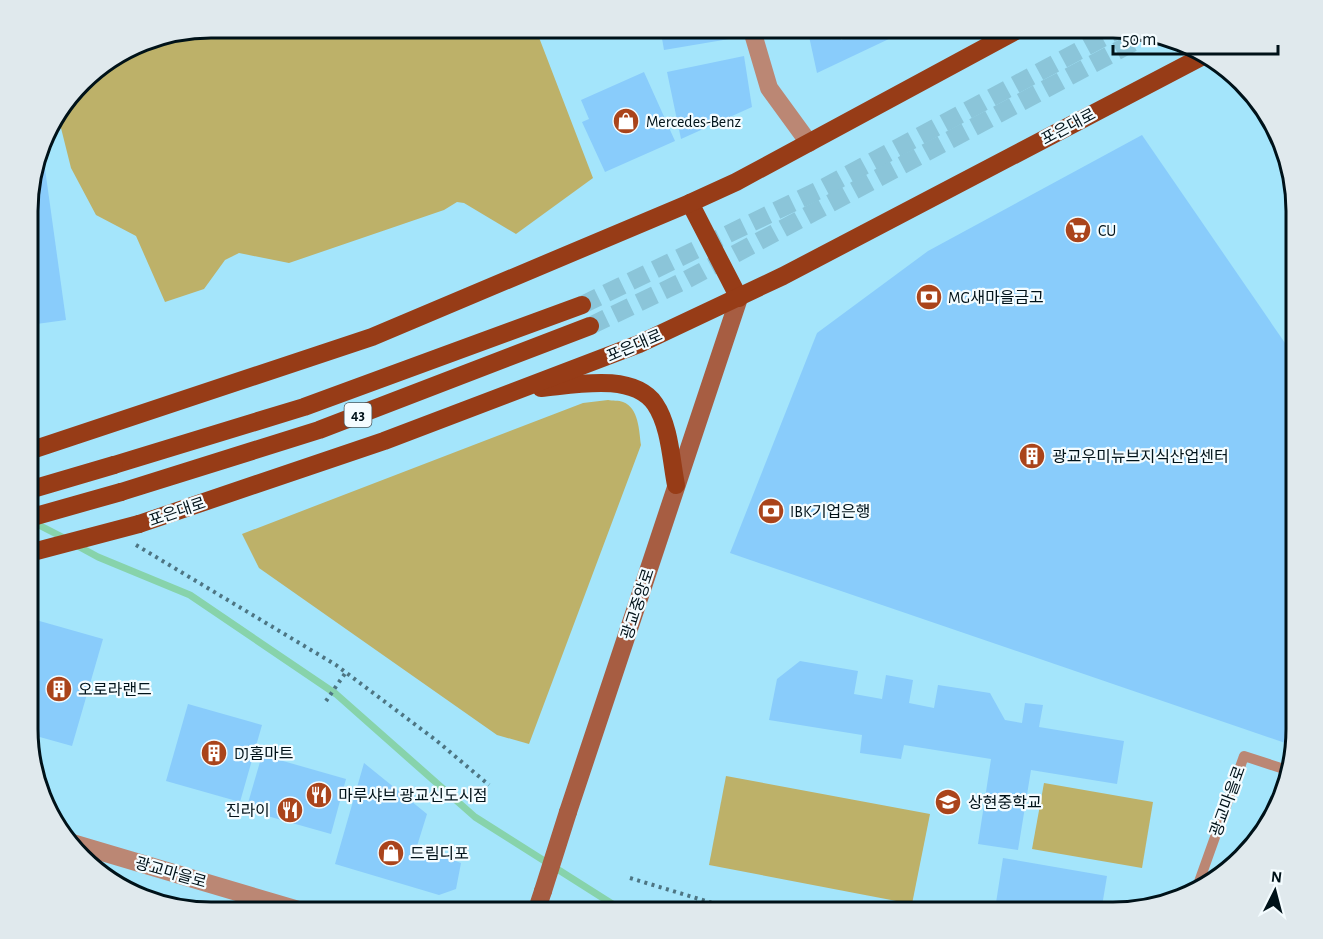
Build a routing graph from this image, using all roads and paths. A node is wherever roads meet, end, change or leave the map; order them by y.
1 (754, 38) edge
2 (1003, 38) edge
3 (1196, 60) edge
4 (808, 143) junction
5 (690, 203) junction
6 (739, 298) junction
7 (582, 305) tunnel mouth
8 (590, 326) tunnel mouth
9 (516, 391) junction
10 (37, 448) edge
11 (676, 485) junction
12 (38, 487) edge
13 (38, 515) edge
14 (131, 542) dead end
15 (38, 550) edge
16 (346, 672) junction
17 (326, 700) dead end
18 (1280, 768) edge
19 (489, 785) dead end
20 (83, 846) edge
21 (1200, 877) edge
22 (630, 878) dead end
23 (268, 901) edge
24 (540, 901) edge
25 (708, 902) edge

1 - 4 street
2 - 4 main road
3 - 6 main road, 포은대로
4 - 5 main road
5 - 6 main road
5 - 10 main road
6 - 9 main road, 포은대로
6 - 11 main road, 광교중앙로
7 - 12 main road, 43, bridge
8 - 13 main road, 포은대로 / 43, bridge
9 - 11 main road
9 - 15 main road, 포은대로, bridge
11 - 24 main road, 광교중앙로, bridge
14 - 16 path
16 - 17 path
16 - 19 path
18 - 21 lane, 광교마을로
20 - 23 street, 광교마을로
22 - 25 path

